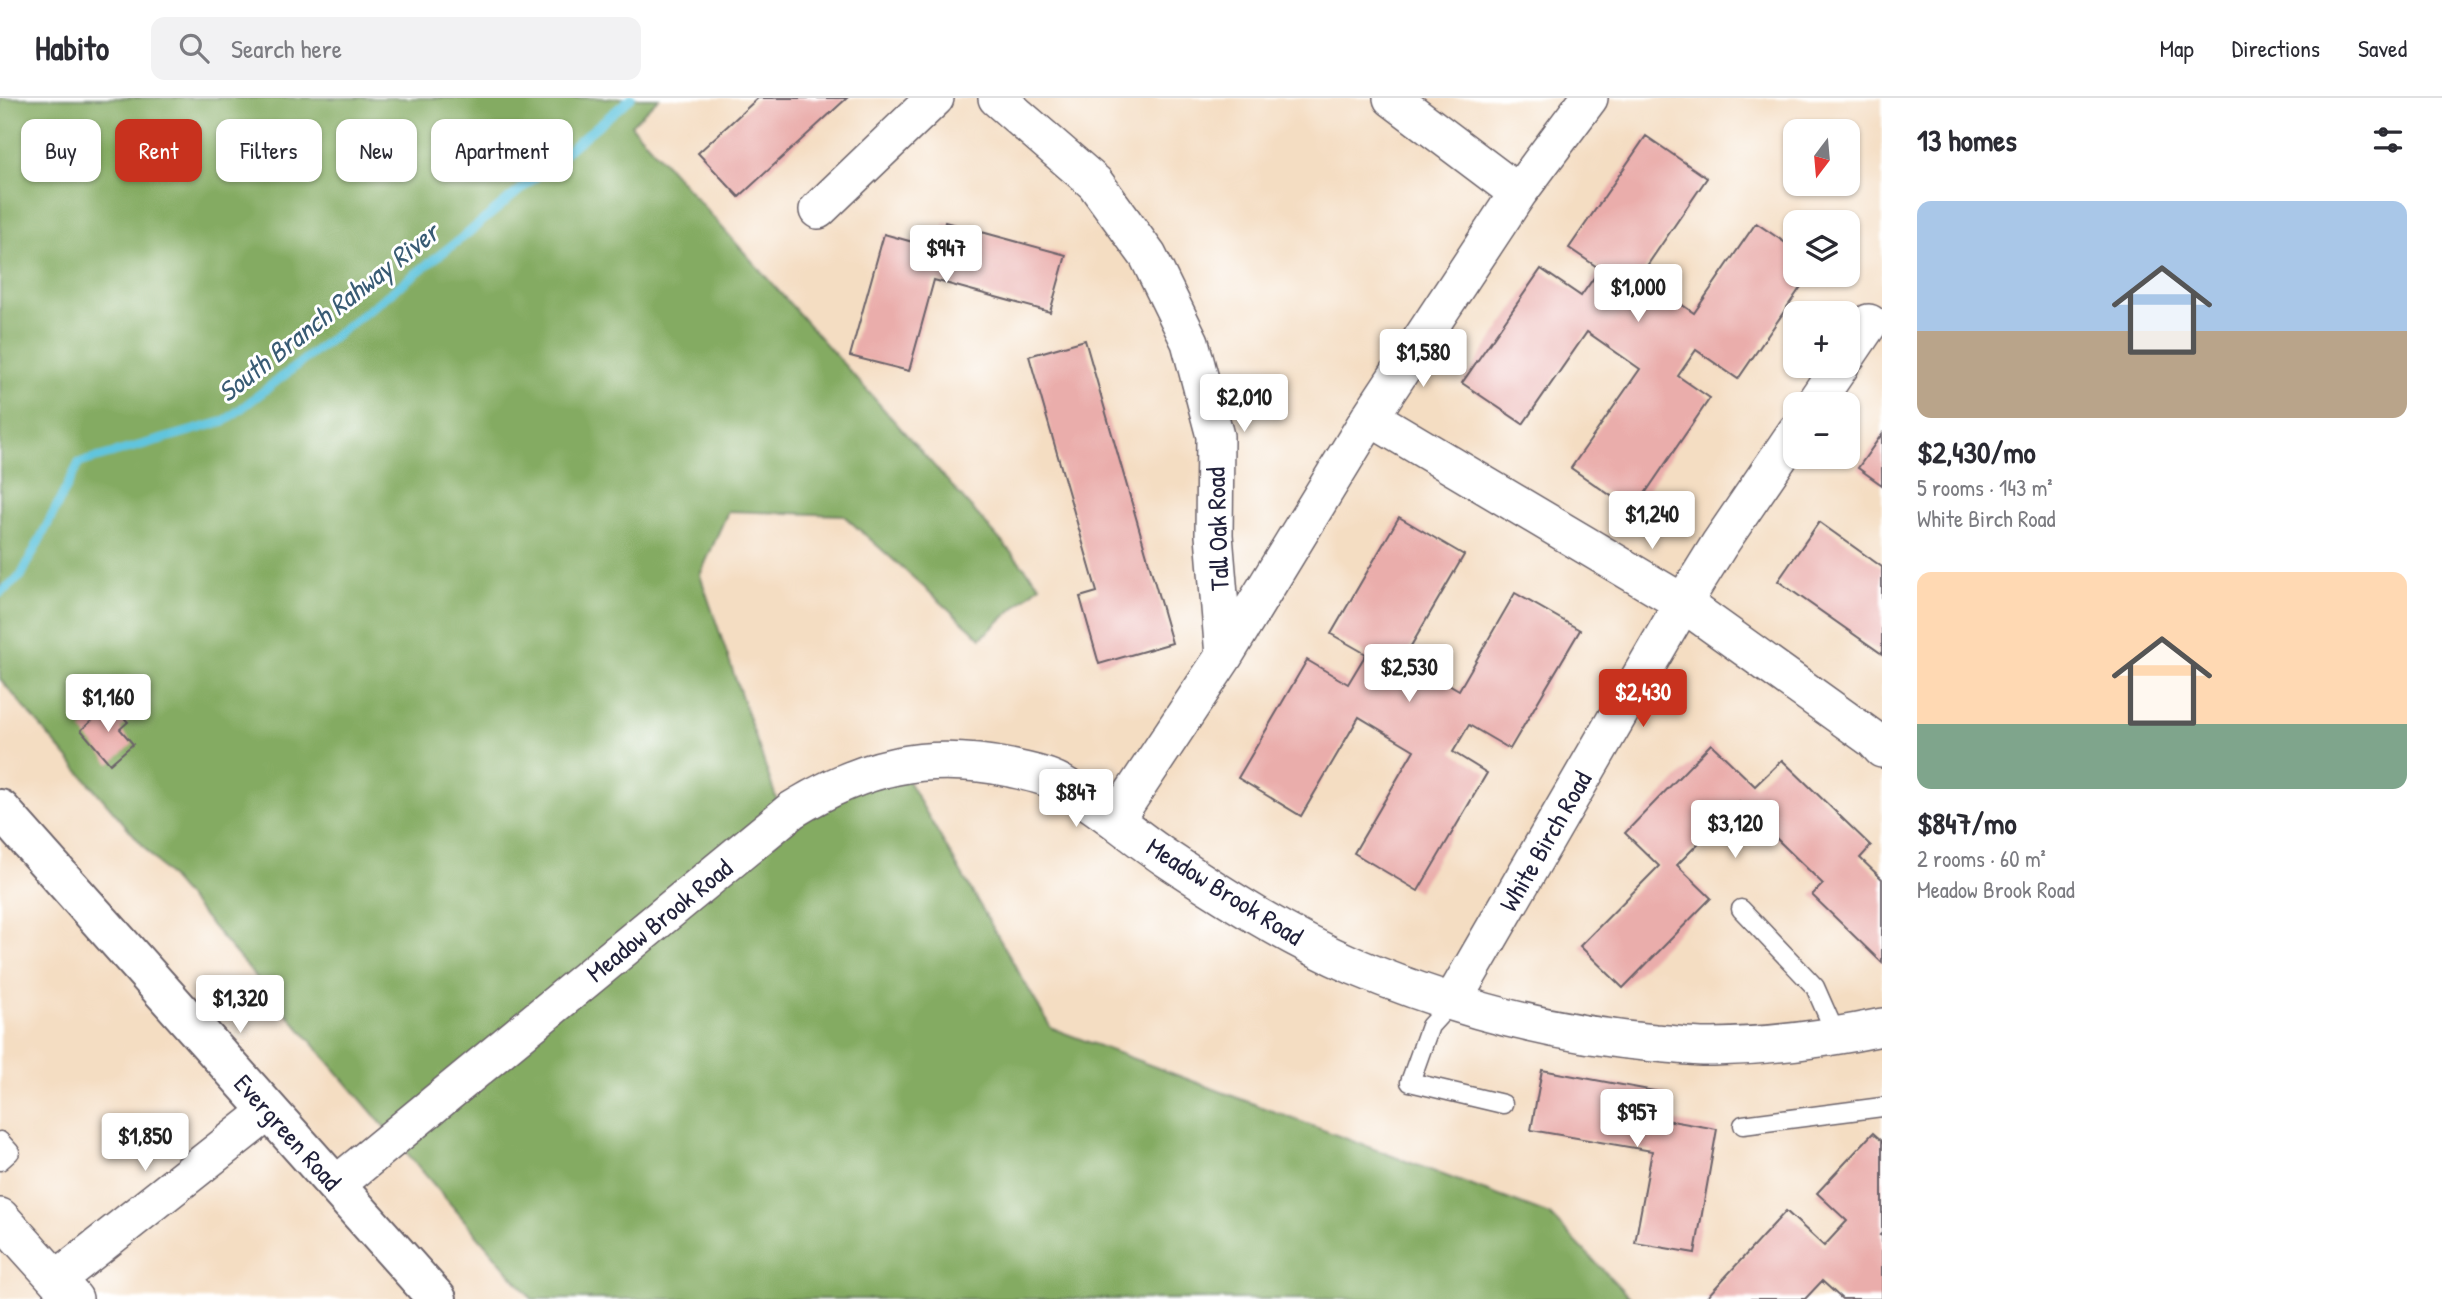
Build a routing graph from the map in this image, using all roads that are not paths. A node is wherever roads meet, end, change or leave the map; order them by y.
1 (935, 98) edge
2 (997, 98) edge
3 (1392, 98) edge
4 (1589, 98) edge
5 (1518, 192) junction
6 (818, 209) dead end
7 (1869, 323) dead end
8 (1860, 336) edge
9 (1370, 417) junction
10 (1783, 452) edge
11 (1683, 603) junction
12 (1224, 656) junction
13 (1882, 749) edge
14 (0, 809) edge
15 (1115, 820) junction
16 (1741, 909) dead end
17 (1452, 1002) junction
18 (1882, 1027) edge
19 (1837, 1037) junction
20 (1503, 1104) dead end
21 (1882, 1107) edge
22 (268, 1112) junction
23 (1743, 1125) dead end
24 (0, 1141) edge
25 (0, 1161) edge
26 (336, 1185) junction
27 (0, 1217) edge
28 (65, 1289) edge
29 (437, 1299) edge

1 - 6 street
2 - 12 street, Tall Oak Road
3 - 5 street
4 - 5 street, Tall Oak Road
5 - 9 street, Tall Oak Road
7 - 8 street
9 - 11 street
9 - 12 street, Tall Oak Road
10 - 11 street, White Birch Road
11 - 13 street
11 - 17 street, White Birch Road
12 - 15 street, Tall Oak Road
14 - 22 street, Evergreen Road
15 - 17 street, Meadow Brook Road
15 - 26 street, Meadow Brook Road
16 - 19 lane
17 - 19 street, Meadow Brook Road
17 - 20 lane
18 - 19 street, Meadow Brook Road
21 - 23 lane
22 - 26 street, Evergreen Road
22 - 28 street
24 - 25 lane
26 - 29 street, Evergreen Road
27 - 28 street

